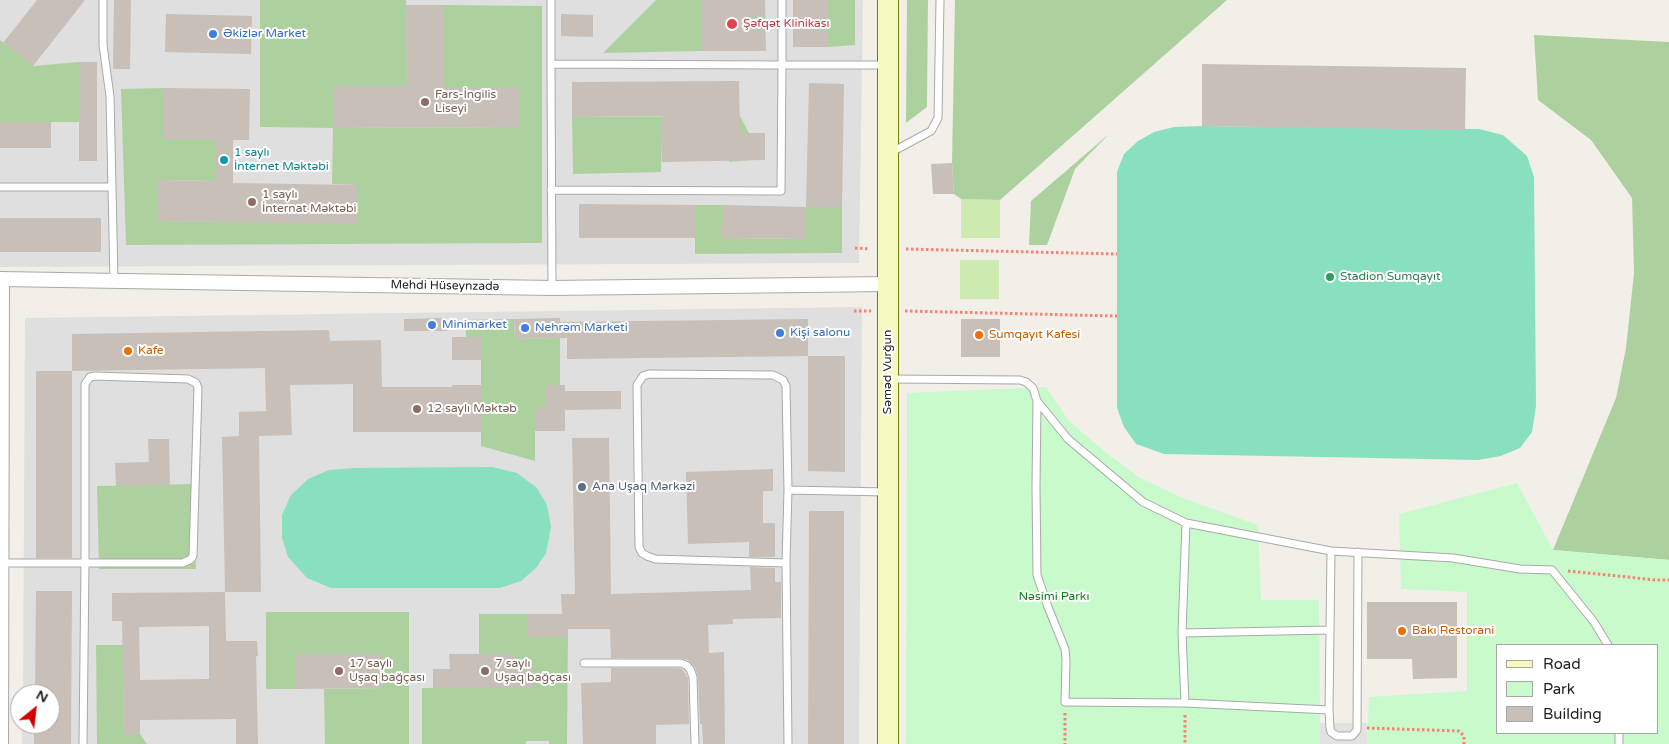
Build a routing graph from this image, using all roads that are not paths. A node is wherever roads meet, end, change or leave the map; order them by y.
1 (103, 0) edge
2 (551, 0) edge
3 (782, 0) edge
4 (888, 0) edge
5 (940, 0) edge
6 (550, 64) junction
7 (782, 65) junction
8 (888, 65) junction
9 (888, 155) junction
10 (0, 187) edge
11 (112, 187) junction
12 (551, 190) junction
13 (1, 279) edge
14 (114, 281) junction
15 (888, 284) junction
16 (552, 288) junction
17 (888, 380) junction
18 (1036, 401) junction
19 (1, 433) edge
20 (788, 490) junction
21 (888, 492) junction
22 (1186, 523) junction
23 (1331, 551) junction
24 (1358, 552) junction
25 (1, 563) edge
26 (85, 563) junction
27 (786, 563) junction
28 (1329, 630) junction
29 (1182, 634) junction
30 (1607, 644) edge
31 (584, 662) dead end
32 (1185, 703) junction
33 (1329, 710) junction
34 (1, 744) edge
35 (83, 744) edge
36 (695, 744) edge
37 (788, 744) edge
38 (888, 744) edge

1 - 11 lane
2 - 6 lane
3 - 7 lane
4 - 8 main road, Səməd Vurğun
5 - 9 lane
6 - 7 lane
6 - 12 lane
7 - 8 lane
7 - 12 lane
8 - 9 main road, Səməd Vurğun
9 - 15 main road, Səməd Vurğun
10 - 11 lane
11 - 14 lane
12 - 16 lane
13 - 14 street, Mehdi Hüseynzadə
13 - 19 street
14 - 16 street, Mehdi Hüseynzadə
15 - 16 street, Mehdi Hüseynzadə
15 - 17 main road, Səməd Vurğun
17 - 18 lane
17 - 21 main road, Səməd Vurğun
18 - 22 lane
18 - 32 lane
19 - 25 street
20 - 21 lane
20 - 27 lane
20 - 27 lane
21 - 38 main road, Səməd Vurğun
22 - 23 lane
22 - 29 lane
23 - 24 lane
23 - 28 lane
24 - 30 lane
24 - 33 lane
25 - 26 lane
25 - 34 street
26 - 26 lane
26 - 35 lane
27 - 37 lane
28 - 29 lane
28 - 33 lane
29 - 32 lane
31 - 36 lane
32 - 33 lane

